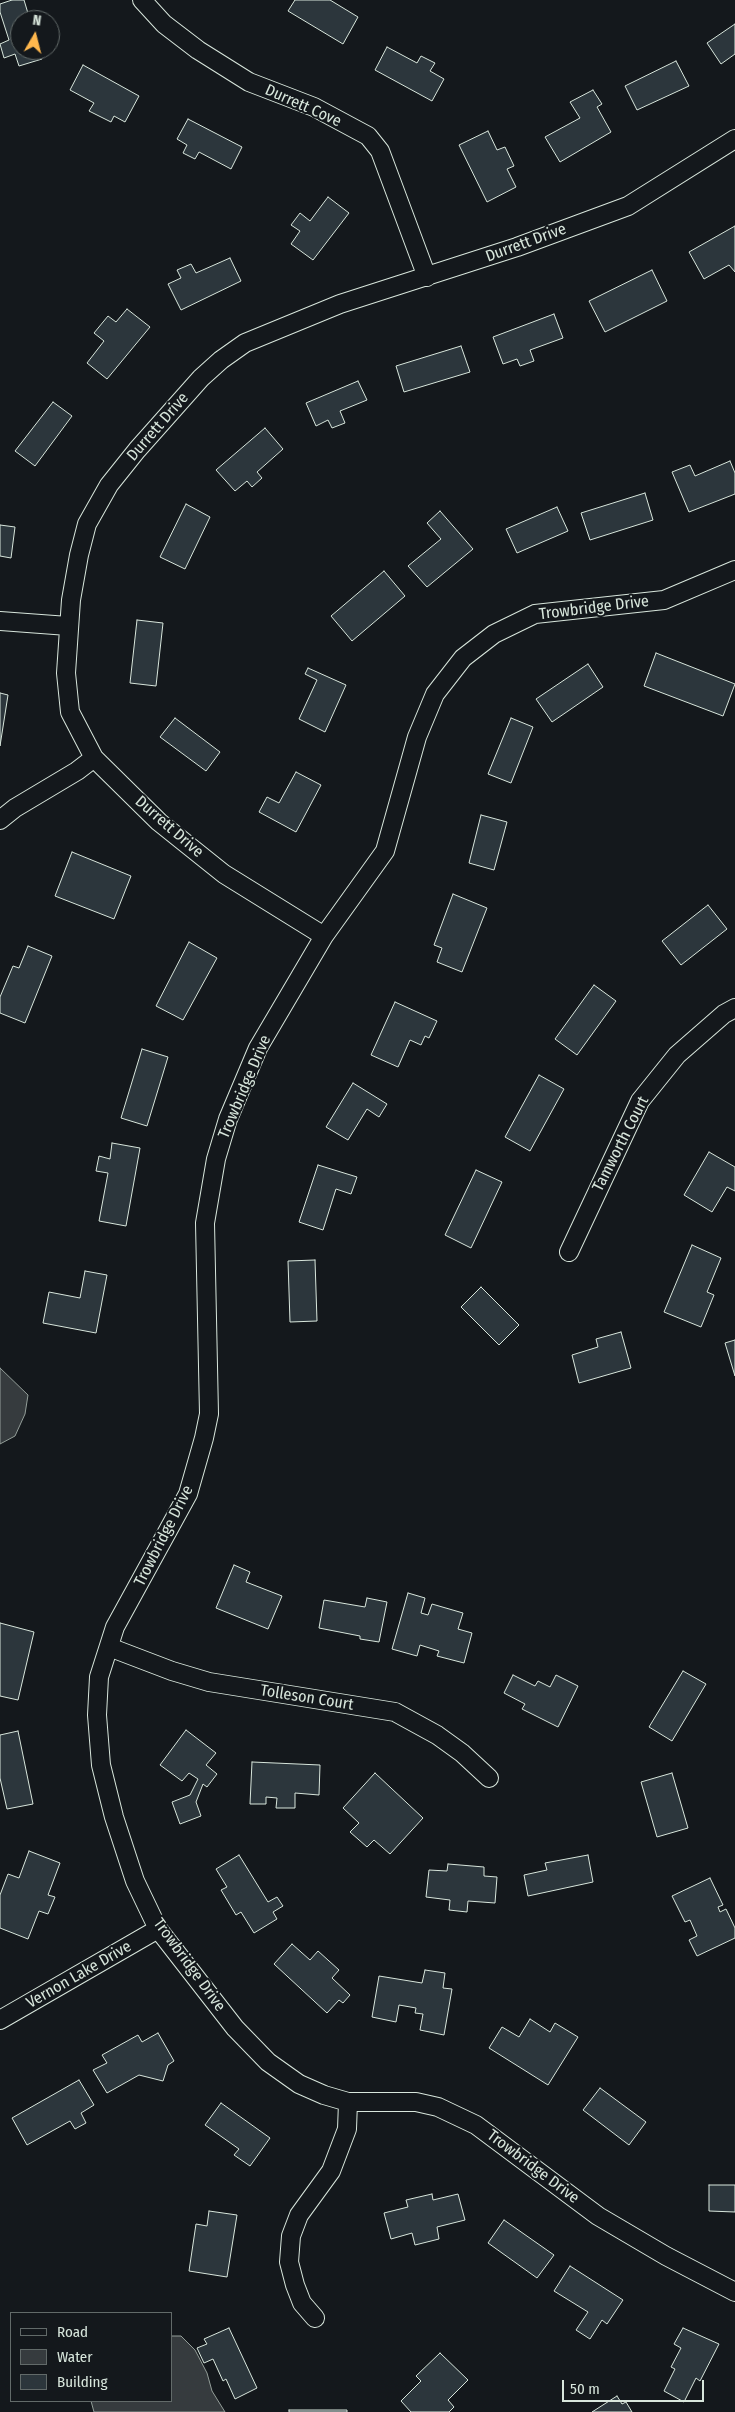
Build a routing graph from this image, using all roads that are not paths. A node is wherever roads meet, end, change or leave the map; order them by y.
1 (142, 0) edge
2 (735, 139) edge
3 (427, 277) junction
4 (735, 570) edge
5 (0, 620) edge
6 (68, 626) junction
7 (94, 758) junction
8 (0, 820) edge
9 (324, 936) junction
10 (735, 1008) edge
11 (569, 1252) dead end
12 (109, 1647) junction
13 (489, 1778) dead end
14 (158, 1930) junction
15 (0, 2020) edge
16 (348, 2102) junction
17 (735, 2292) edge
18 (315, 2318) dead end

1 - 3 street, Durrett Cove
2 - 3 street, Durrett Drive
3 - 6 street, Durrett Drive
4 - 9 street, Trowbridge Drive
5 - 6 street
6 - 7 street, Durrett Drive
7 - 8 street
7 - 9 street, Durrett Drive
9 - 12 street, Trowbridge Drive
10 - 11 street, Tamworth Court
12 - 13 street, Tolleson Court
12 - 14 street, Trowbridge Drive
14 - 15 street, Vernon Lake Drive
14 - 16 street, Trowbridge Drive
16 - 17 street, Trowbridge Drive
16 - 18 street

